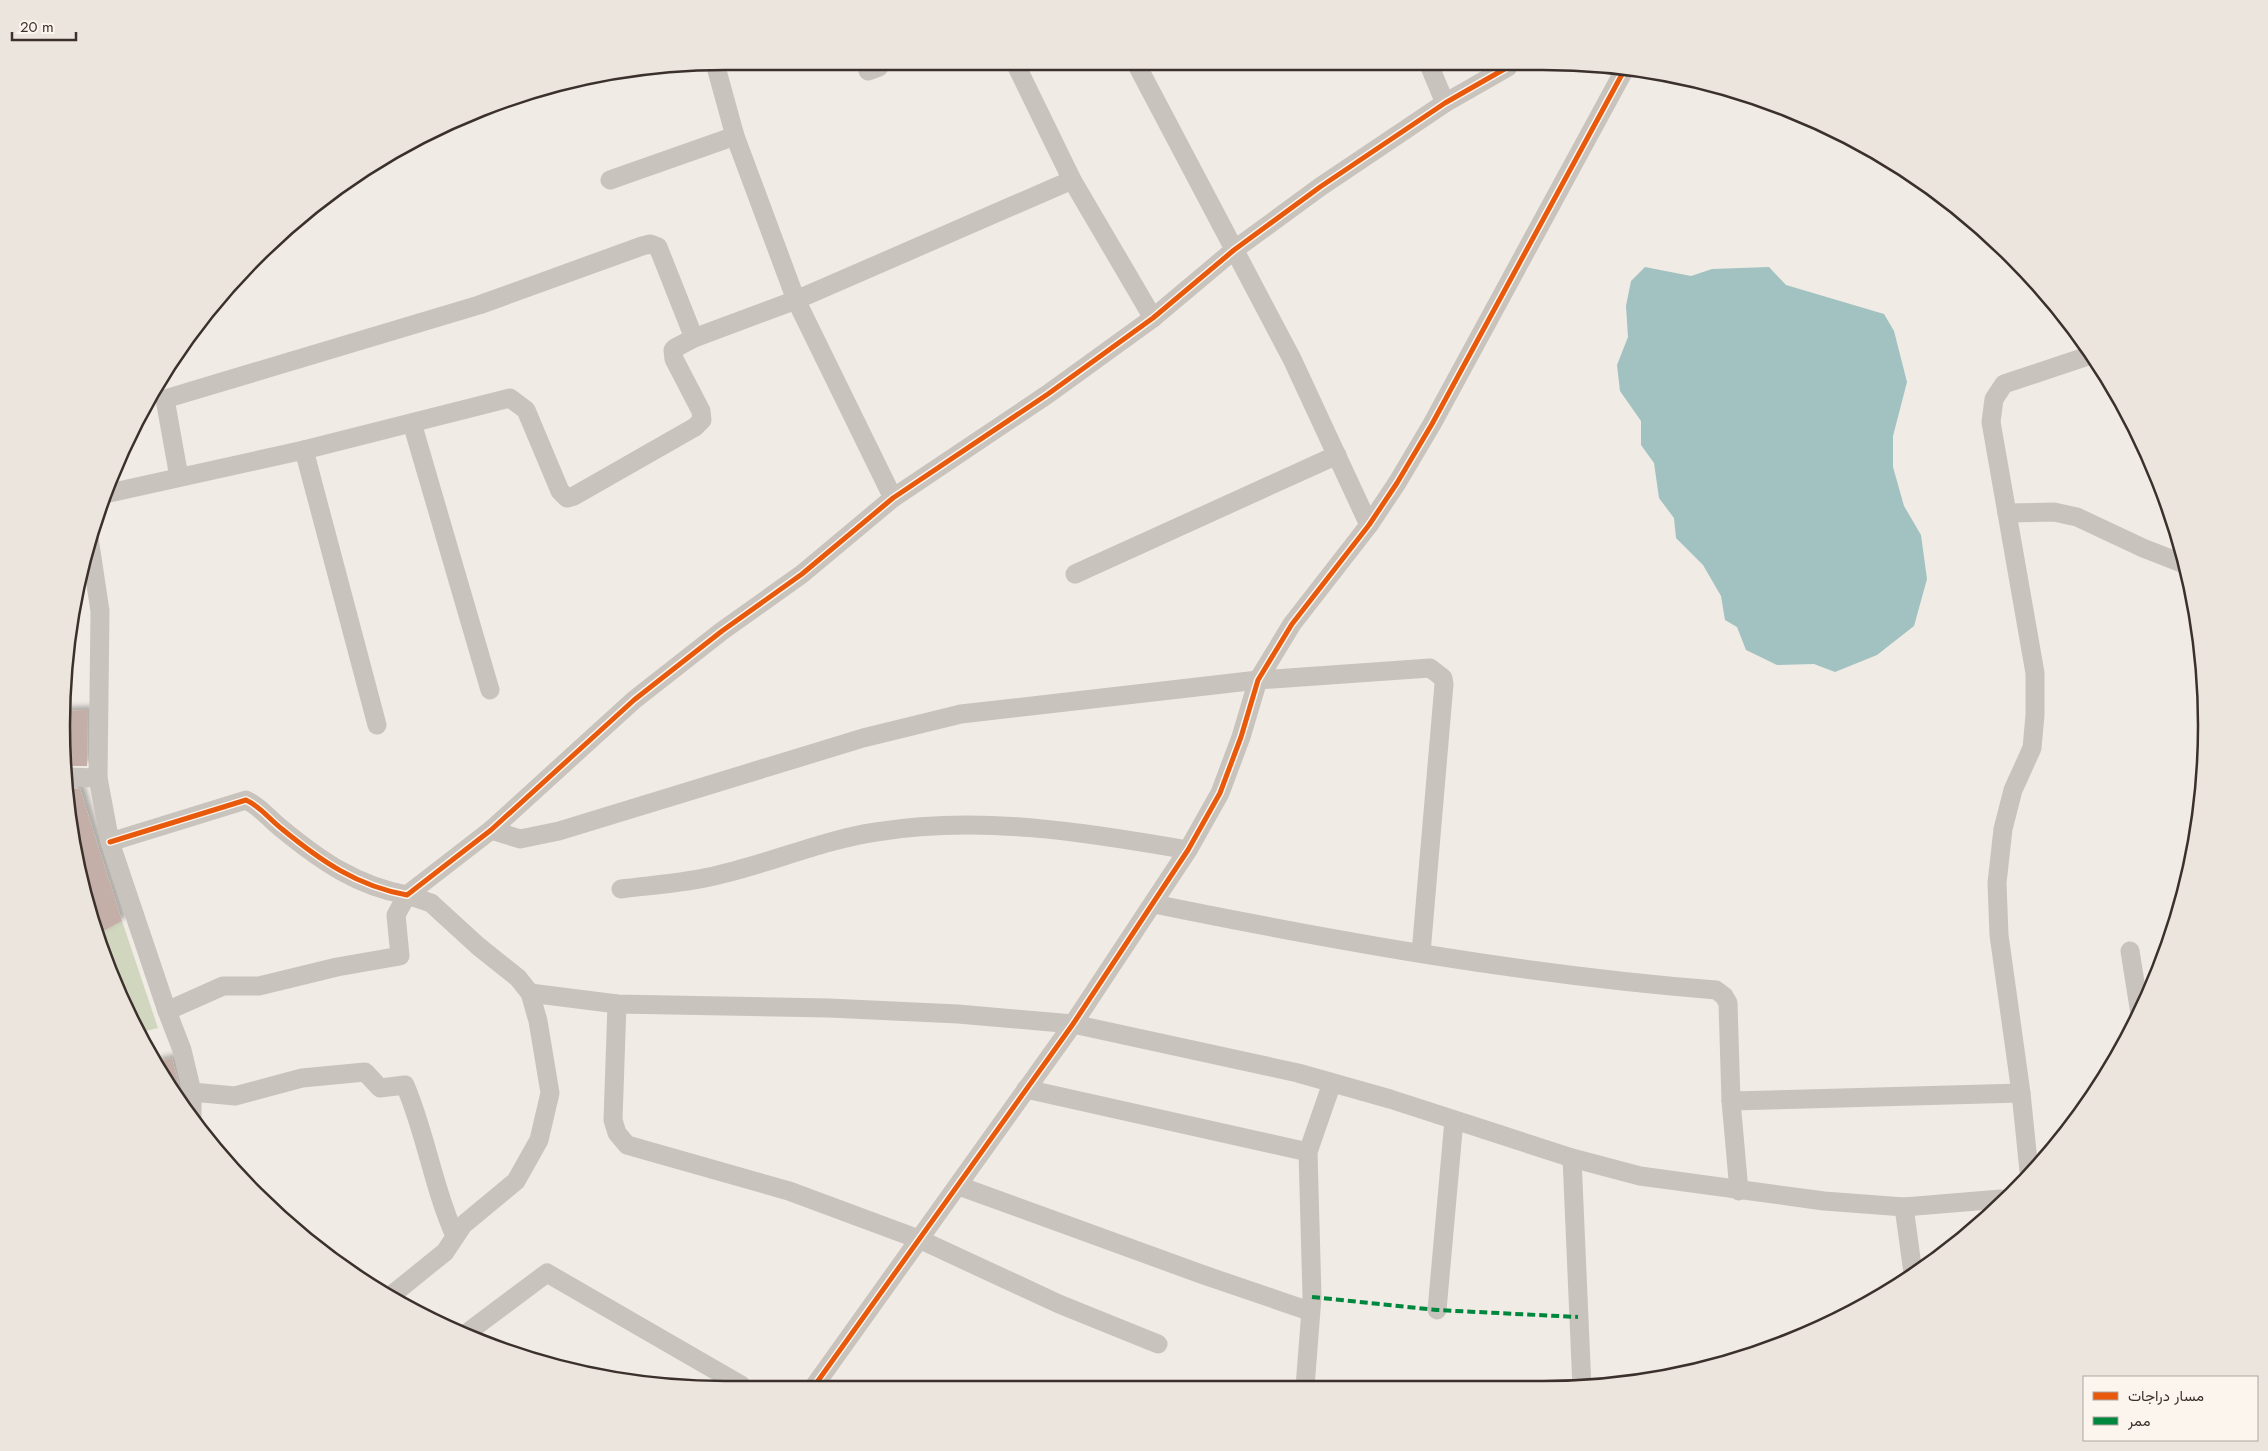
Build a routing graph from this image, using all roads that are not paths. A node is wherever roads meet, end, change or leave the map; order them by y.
1 (717, 70) edge
2 (1018, 70) edge
3 (1140, 70) edge
4 (1431, 70) edge
5 (1503, 70) edge
6 (1622, 75) edge
7 (1445, 103) junction
8 (735, 136) junction
9 (610, 180) dead end
10 (1072, 180) junction
11 (1234, 250) junction
12 (796, 300) junction
13 (1153, 318) junction
14 (694, 338) junction
15 (2086, 358) edge
16 (412, 423) junction
17 (304, 450) junction
18 (1337, 455) junction
19 (179, 477) junction
20 (114, 492) edge
21 (893, 498) junction
22 (2007, 514) junction
23 (1369, 525) junction
24 (92, 555) edge
25 (2177, 561) edge
26 (1075, 574) dead end
27 (1258, 680) junction
28 (490, 690) dead end
29 (377, 725) dead end
30 (72, 777) edge
31 (98, 778) junction
32 (491, 830) junction
33 (110, 842) junction
34 (1188, 850) junction
35 (621, 889) dead end
36 (407, 895) junction
37 (1154, 904) junction
38 (2130, 951) dead end
39 (1421, 953) junction
40 (530, 993) junction
41 (2138, 999) edge
42 (618, 1004) junction
43 (166, 1011) junction
44 (1073, 1024) junction
45 (1332, 1083) junction
46 (1026, 1089) junction
47 (192, 1092) junction
48 (2021, 1093) junction
49 (1731, 1101) junction
50 (192, 1107) edge
51 (1454, 1120) junction
52 (1308, 1152) junction
53 (1572, 1158) junction
54 (2028, 1165) edge
55 (959, 1186) junction
56 (1739, 1191) junction
57 (1995, 1200) edge
58 (1904, 1207) junction
59 (455, 1236) junction
60 (920, 1240) junction
61 (1912, 1267) edge
62 (396, 1292) edge
63 (1437, 1310) dead end
64 (1309, 1311) junction
65 (472, 1329) edge
66 (1158, 1344) dead end
67 (1582, 1380) edge
68 (736, 1381) edge
69 (818, 1381) edge
70 (1305, 1381) edge

1 - 8 street
2 - 10 street
3 - 11 street
4 - 7 street
5 - 7 street
6 - 23 street
7 - 11 street
8 - 9 street
8 - 12 street
10 - 12 street
10 - 13 street
11 - 13 street
11 - 18 street
12 - 14 street
12 - 21 street
13 - 21 street
14 - 16 street
14 - 19 street
15 - 22 street
16 - 17 street
16 - 28 street
17 - 19 street
17 - 29 street
18 - 23 street
18 - 26 street
19 - 20 street
21 - 32 street
22 - 25 street
22 - 48 street
23 - 27 street
24 - 31 street
27 - 32 street
27 - 34 street
27 - 39 street
30 - 31 street
31 - 33 street
32 - 36 street
33 - 36 street
33 - 43 street
34 - 35 street
34 - 37 street
36 - 40 street
36 - 43 street
37 - 39 street
37 - 44 street
38 - 41 street
39 - 49 street
40 - 42 street
40 - 59 street
42 - 44 street
42 - 60 street
43 - 47 street
44 - 45 street
44 - 46 street
45 - 51 street
45 - 52 street
46 - 52 street
46 - 55 street
47 - 50 street
47 - 59 street
48 - 49 street
48 - 54 street
49 - 56 street
51 - 53 street
51 - 63 street
52 - 64 street
53 - 56 street
53 - 67 street
55 - 60 street
55 - 64 street
56 - 58 street
57 - 58 street
58 - 61 street
59 - 62 street
60 - 66 street
60 - 69 street
64 - 70 street
65 - 68 street

